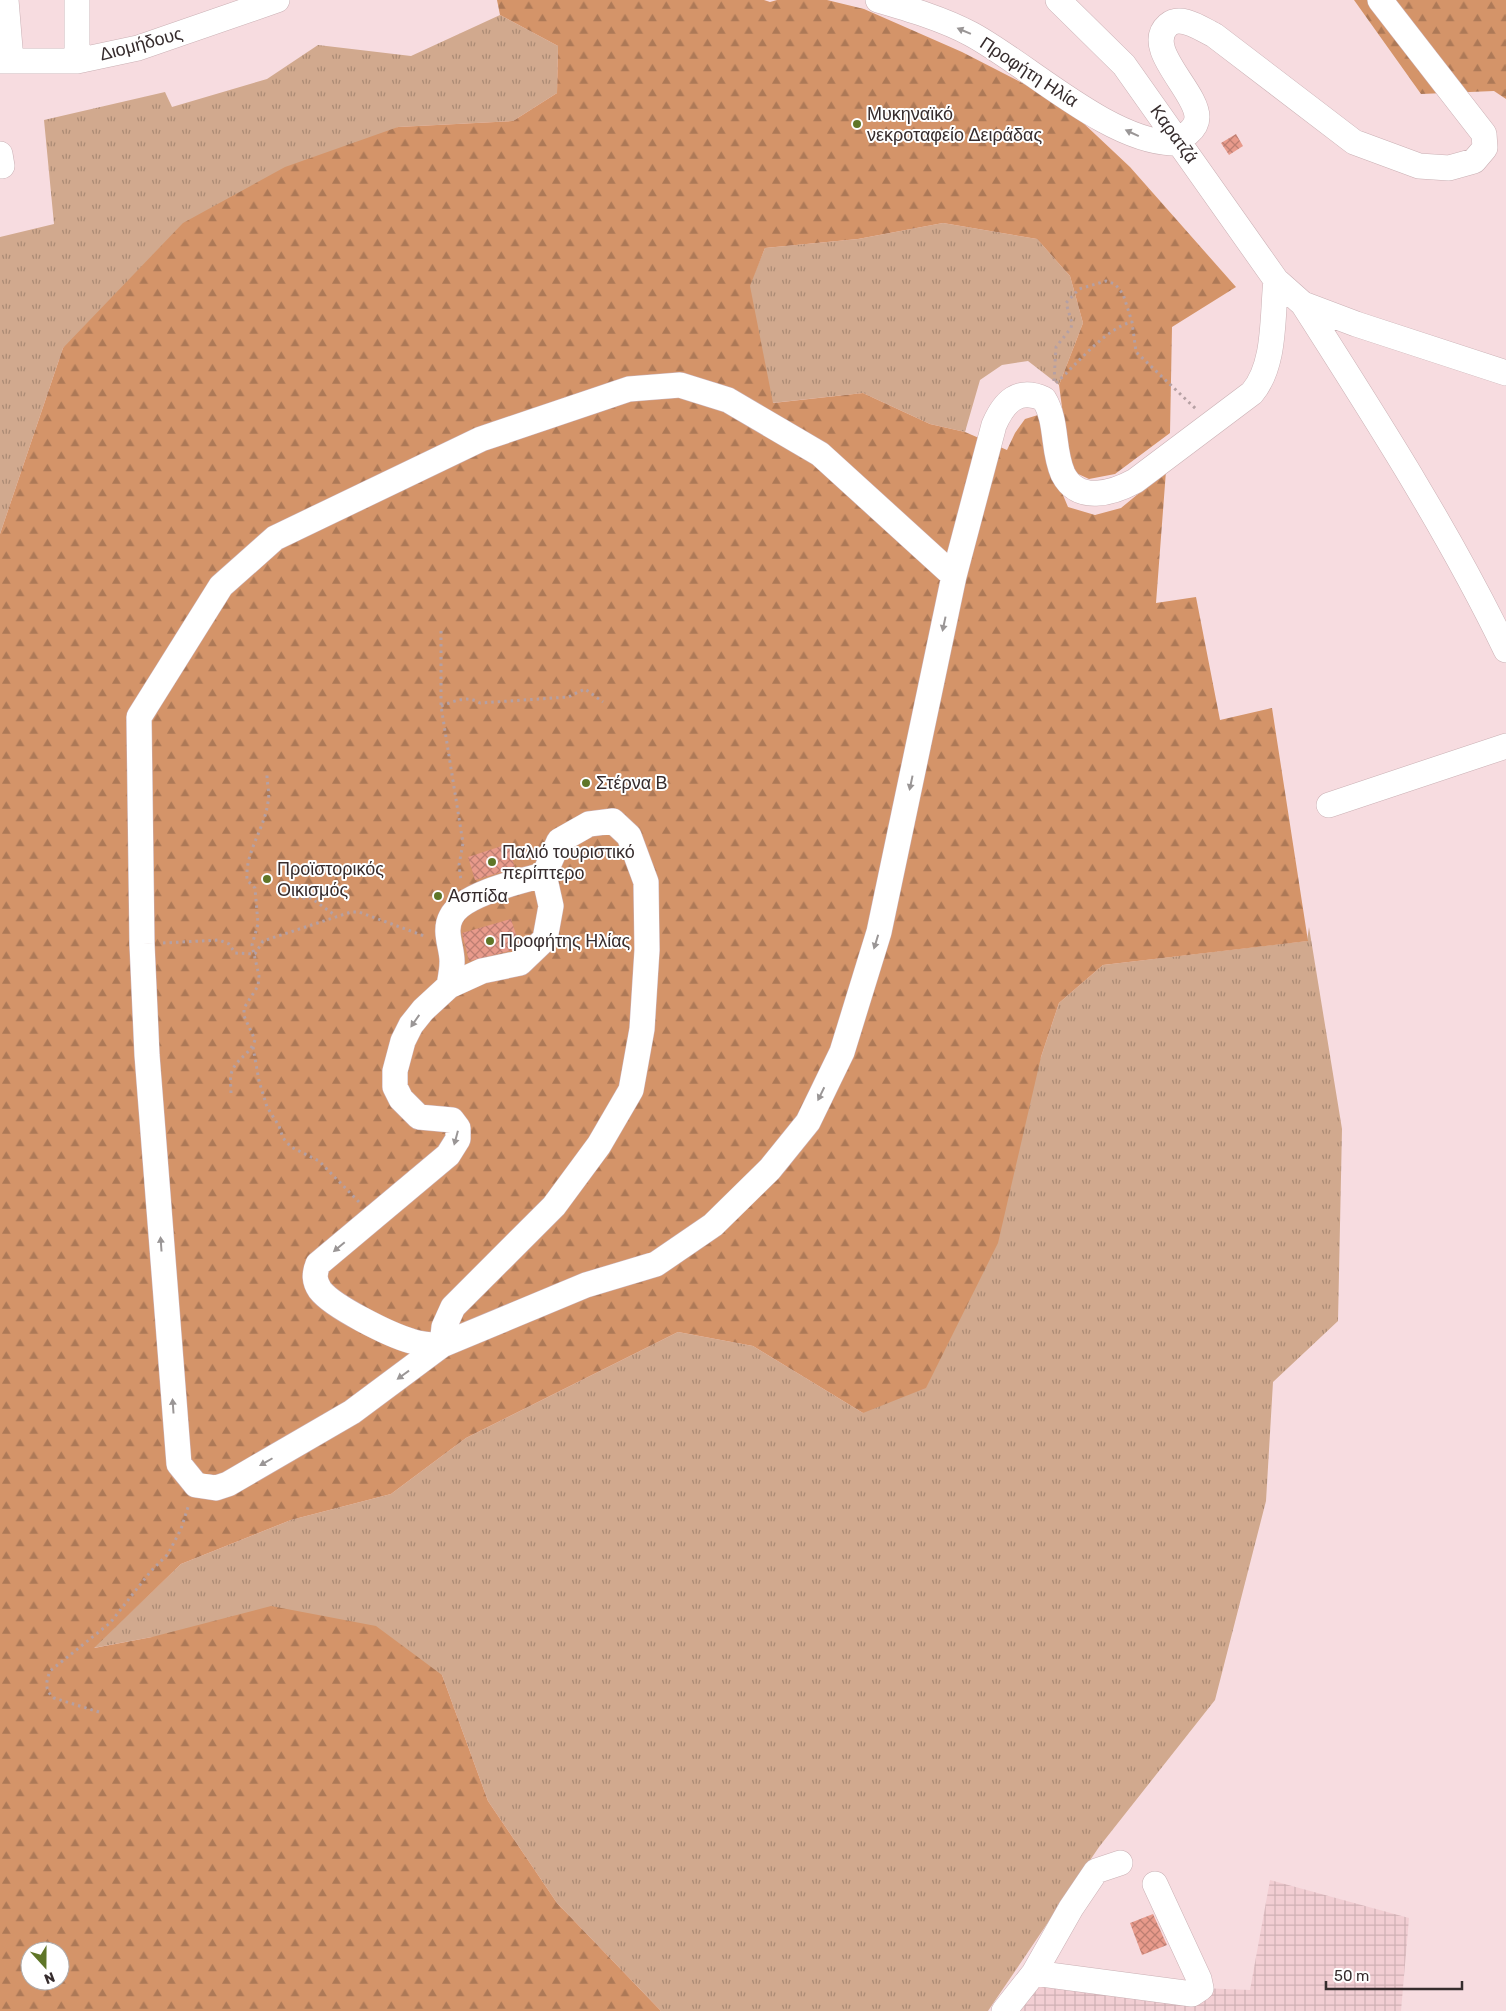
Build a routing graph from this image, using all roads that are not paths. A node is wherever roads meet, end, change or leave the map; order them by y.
1 (6, 0) edge
2 (77, 0) edge
3 (277, 0) edge
4 (878, 0) edge
5 (1058, 0) edge
6 (1380, 0) edge
7 (234, 8) edge
8 (5, 60) edge
9 (77, 60) junction
10 (1179, 140) junction
11 (1276, 280) junction
12 (1304, 304) junction
13 (1506, 373) edge
14 (954, 576) junction
15 (1506, 650) edge
16 (1506, 746) edge
17 (1329, 805) dead end
18 (544, 875) junction
19 (449, 986) junction
20 (442, 1345) junction
21 (1120, 1863) dead end
22 (1154, 1884) dead end
23 (1034, 1973) junction
24 (1004, 2011) edge

1 - 8 street
2 - 9 street
3 - 7 street, Διομήδους
10 -> 4 street, Προφήτη Ηλία
5 - 10 street, Καρατζά
6 - 10 street
7 - 9 street, Διομήδους
8 - 9 street, Διομήδους
10 - 11 street, Καρατζά
11 - 12 street, Καρατζά
11 - 14 street
12 - 13 street
12 - 15 street
14 -> 20 street
20 -> 14 street
16 - 17 street
18 - 19 street
18 - 19 street
18 - 20 street
19 -> 20 street
21 - 23 street
22 - 23 street
23 - 24 street

